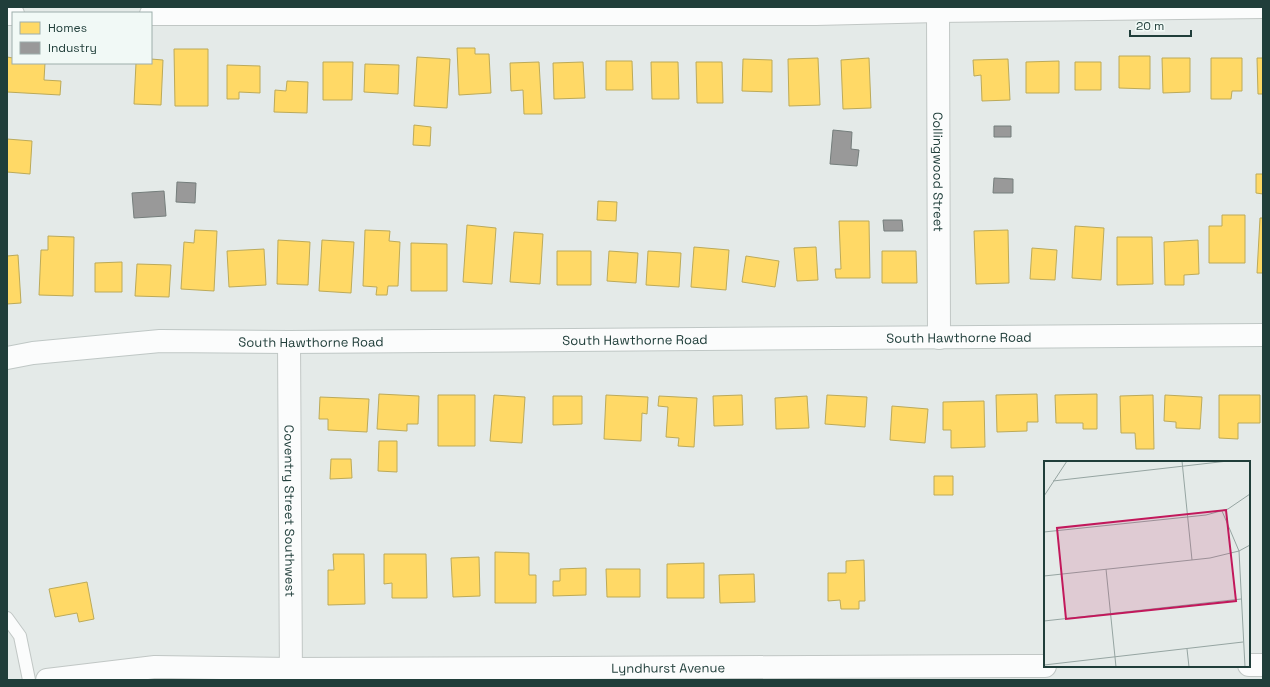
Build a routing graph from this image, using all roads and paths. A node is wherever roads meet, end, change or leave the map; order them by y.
1 (1263, 7) edge
2 (938, 9) edge
3 (152, 14) edge
4 (1263, 335) edge
5 (939, 338) junction
6 (289, 342) junction
7 (7, 358) edge
8 (7, 618) edge
9 (1250, 665) edge
10 (1263, 665) edge
11 (1044, 666) edge
12 (291, 674) edge
13 (29, 680) edge
14 (47, 680) edge

1 - 2 street
2 - 3 street
2 - 5 street, Collingwood Street
4 - 5 street, South Hawthorne Road
5 - 6 street, South Hawthorne Road
6 - 7 street, South Hawthorne Road
6 - 12 street, Coventry Street Southwest
8 - 13 lane
9 - 10 street
11 - 12 street, Lyndhurst Avenue
12 - 14 street, Lyndhurst Avenue

